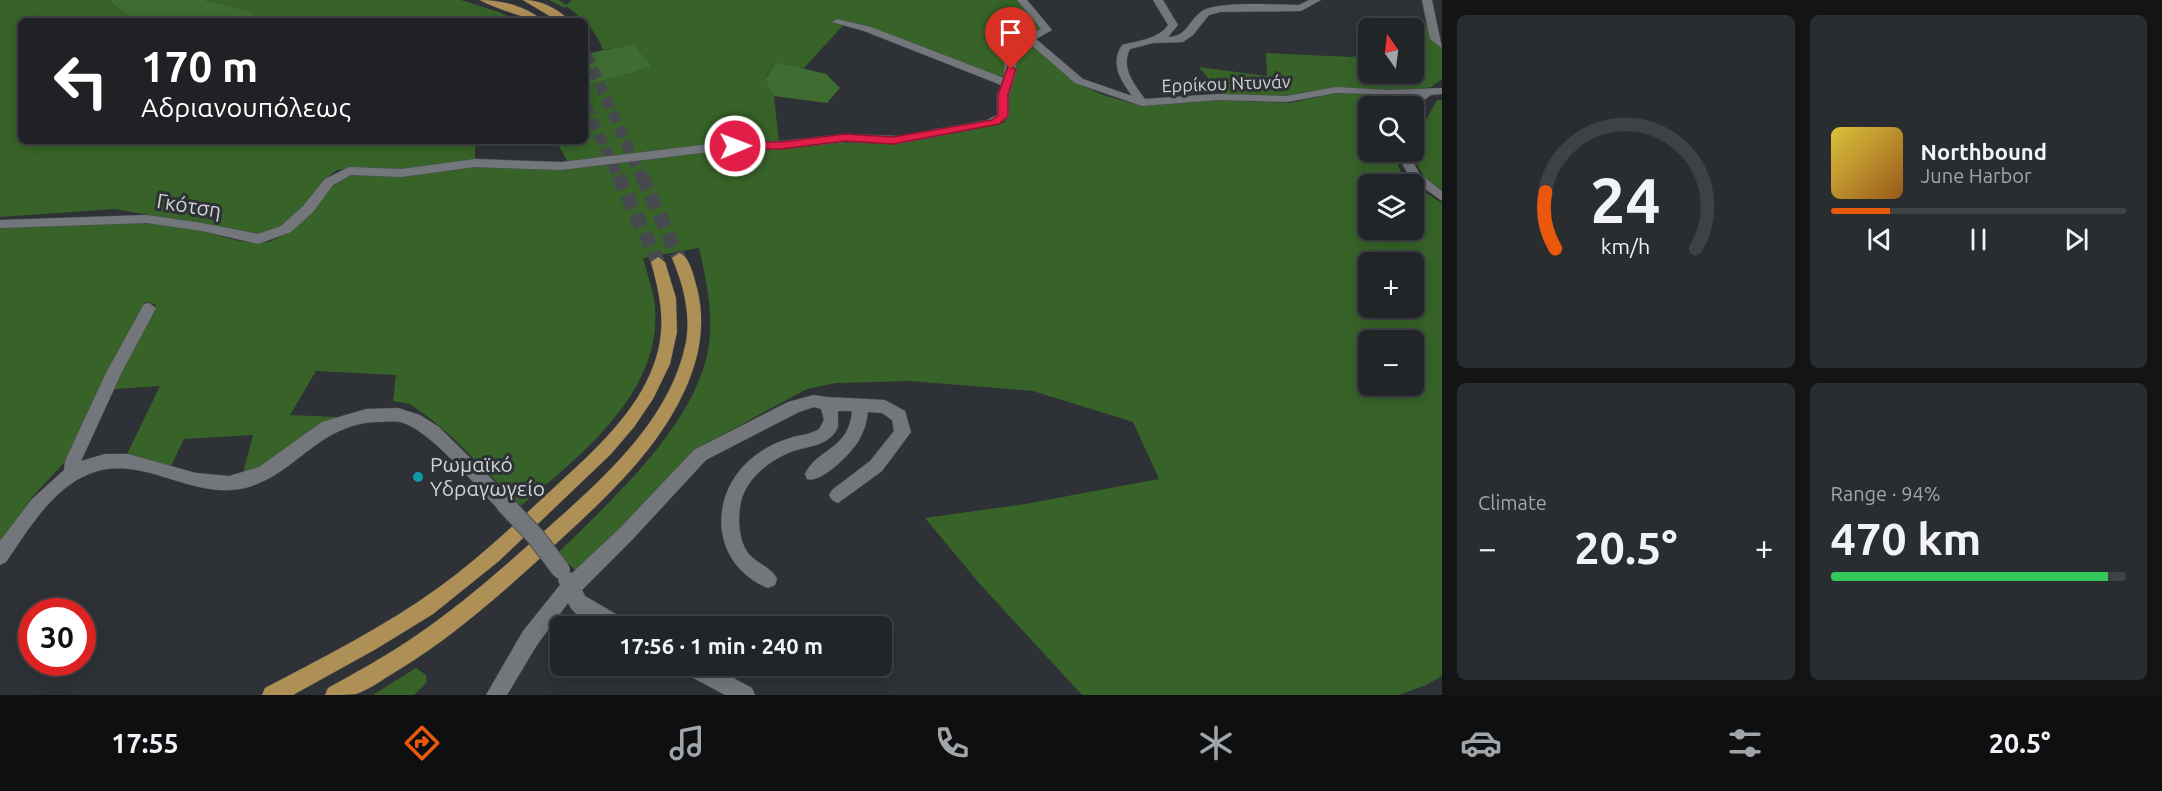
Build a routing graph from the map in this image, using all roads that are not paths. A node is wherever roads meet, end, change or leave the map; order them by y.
1 (486, 0) edge
2 (528, 0) edge
3 (1022, 0) edge
4 (1158, 0) edge
5 (1316, 0) edge
6 (1427, 0) edge
7 (533, 18) edge
8 (561, 18) edge
9 (837, 22) dead end
10 (1030, 39) junction
11 (1154, 40) junction
12 (1442, 45) edge
13 (1007, 83) junction
14 (1442, 84) edge
15 (1427, 92) junction
16 (1442, 92) edge
17 (1422, 96) edge
18 (1142, 103) junction
19 (1407, 162) edge
20 (1442, 197) edge
21 (0, 224) edge
22 (679, 258) tunnel mouth
23 (658, 262) tunnel mouth
24 (149, 308) dead end
25 (827, 404) junction
26 (860, 405) junction
27 (72, 473) junction
28 (813, 474) dead end
29 (838, 495) dead end
30 (0, 556) edge
31 (566, 578) junction
32 (768, 579) dead end
33 (600, 616) edge
34 (710, 676) edge
35 (272, 695) edge
36 (335, 695) edge
37 (496, 695) edge
38 (745, 695) edge

1 - 7 main road
2 - 8 main road
3 - 10 street
4 - 11 street
5 - 11 street
6 - 12 street
9 - 13 street
10 - 13 street
10 - 18 street, Ερρίκου Ντυνάν
11 - 18 street
13 - 21 street, Γκότση
14 - 15 street
15 - 16 street, Ερρίκου Ντυνάν
15 - 17 street
15 - 18 street, Ερρίκου Ντυνάν
19 - 20 street
22 - 36 main road
23 - 35 main road
24 - 27 street
25 - 26 street
25 - 31 street
25 - 32 street
26 - 28 street
26 - 29 street
27 - 30 street
27 - 31 street, bridge
31 - 33 street
31 - 37 street
34 - 38 street

